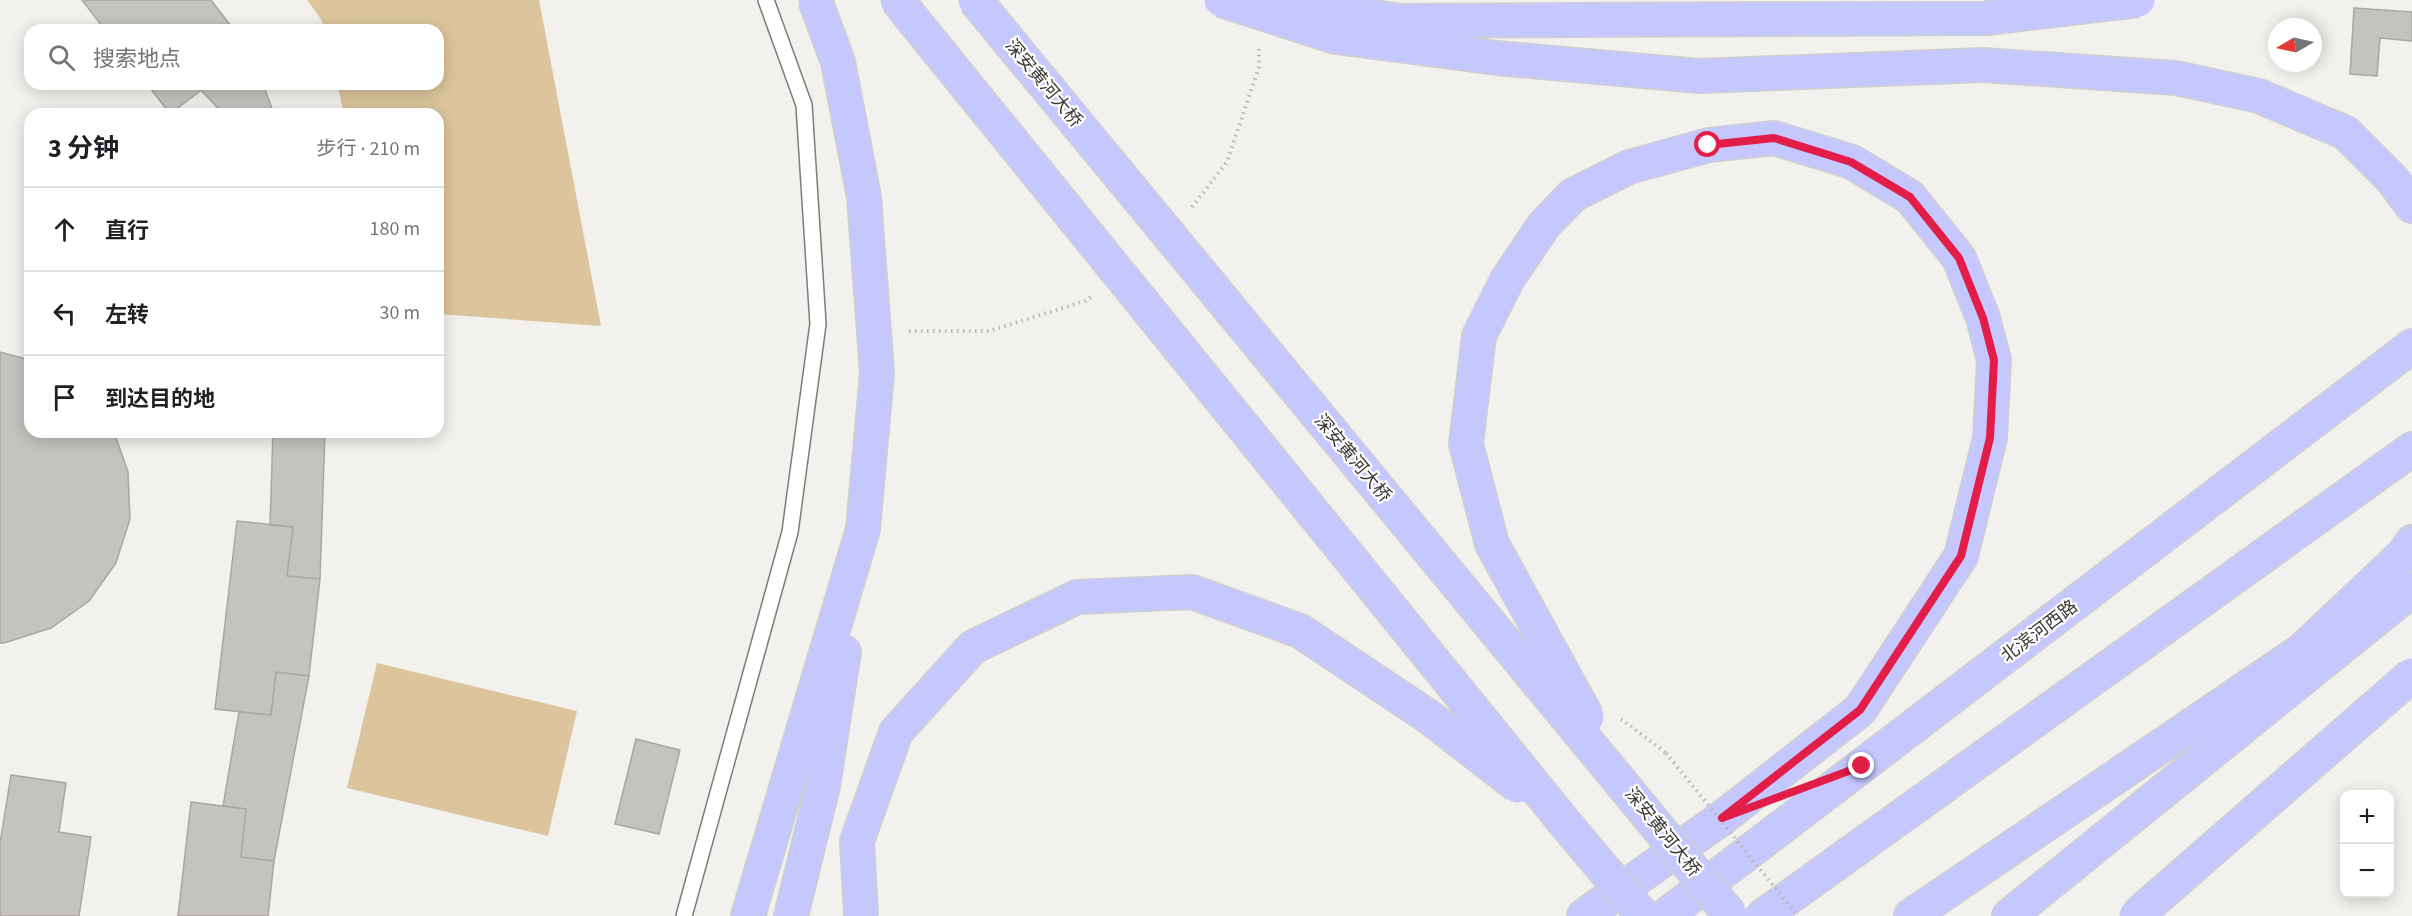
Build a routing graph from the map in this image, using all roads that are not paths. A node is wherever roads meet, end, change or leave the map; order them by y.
1 (766, 0) edge
2 (815, 0) edge
3 (897, 0) edge
4 (975, 0) edge
5 (1221, 0) edge
6 (1246, 0) edge
7 (2138, 0) edge
8 (2412, 206) edge
9 (2412, 346) edge
10 (2412, 449) edge
11 (863, 529) junction
12 (2412, 542) edge
13 (2412, 590) edge
14 (2412, 675) edge
15 (1862, 766) junction
16 (1624, 784) junction
17 (1722, 818) junction
18 (1564, 822) junction
19 (684, 916) edge
20 (748, 916) edge
21 (791, 916) edge
22 (861, 916) edge
23 (1584, 916) edge
24 (1643, 916) edge
25 (1665, 916) edge
26 (1731, 916) edge
27 (1763, 916) edge
28 (1911, 916) edge
29 (2009, 916) edge
30 (2136, 916) edge

1 - 19 lane
2 - 11 main road, bridge
3 - 18 main road, bridge
4 - 16 main road, 深安黄河大桥, bridge
5 - 8 main road, bridge
6 - 7 main road, bridge
9 - 15 main road, 北滨河西路
10 - 27 main road
11 - 20 main road
11 - 21 main road
12 - 28 main road
13 - 29 main road
14 - 30 main road, bridge
15 - 17 main road
15 - 25 main road, 北滨河西路
16 - 17 main road, bridge
16 - 26 main road, 深安黄河大桥, bridge
17 - 23 main road
18 - 22 main road, bridge
18 - 24 main road, bridge

